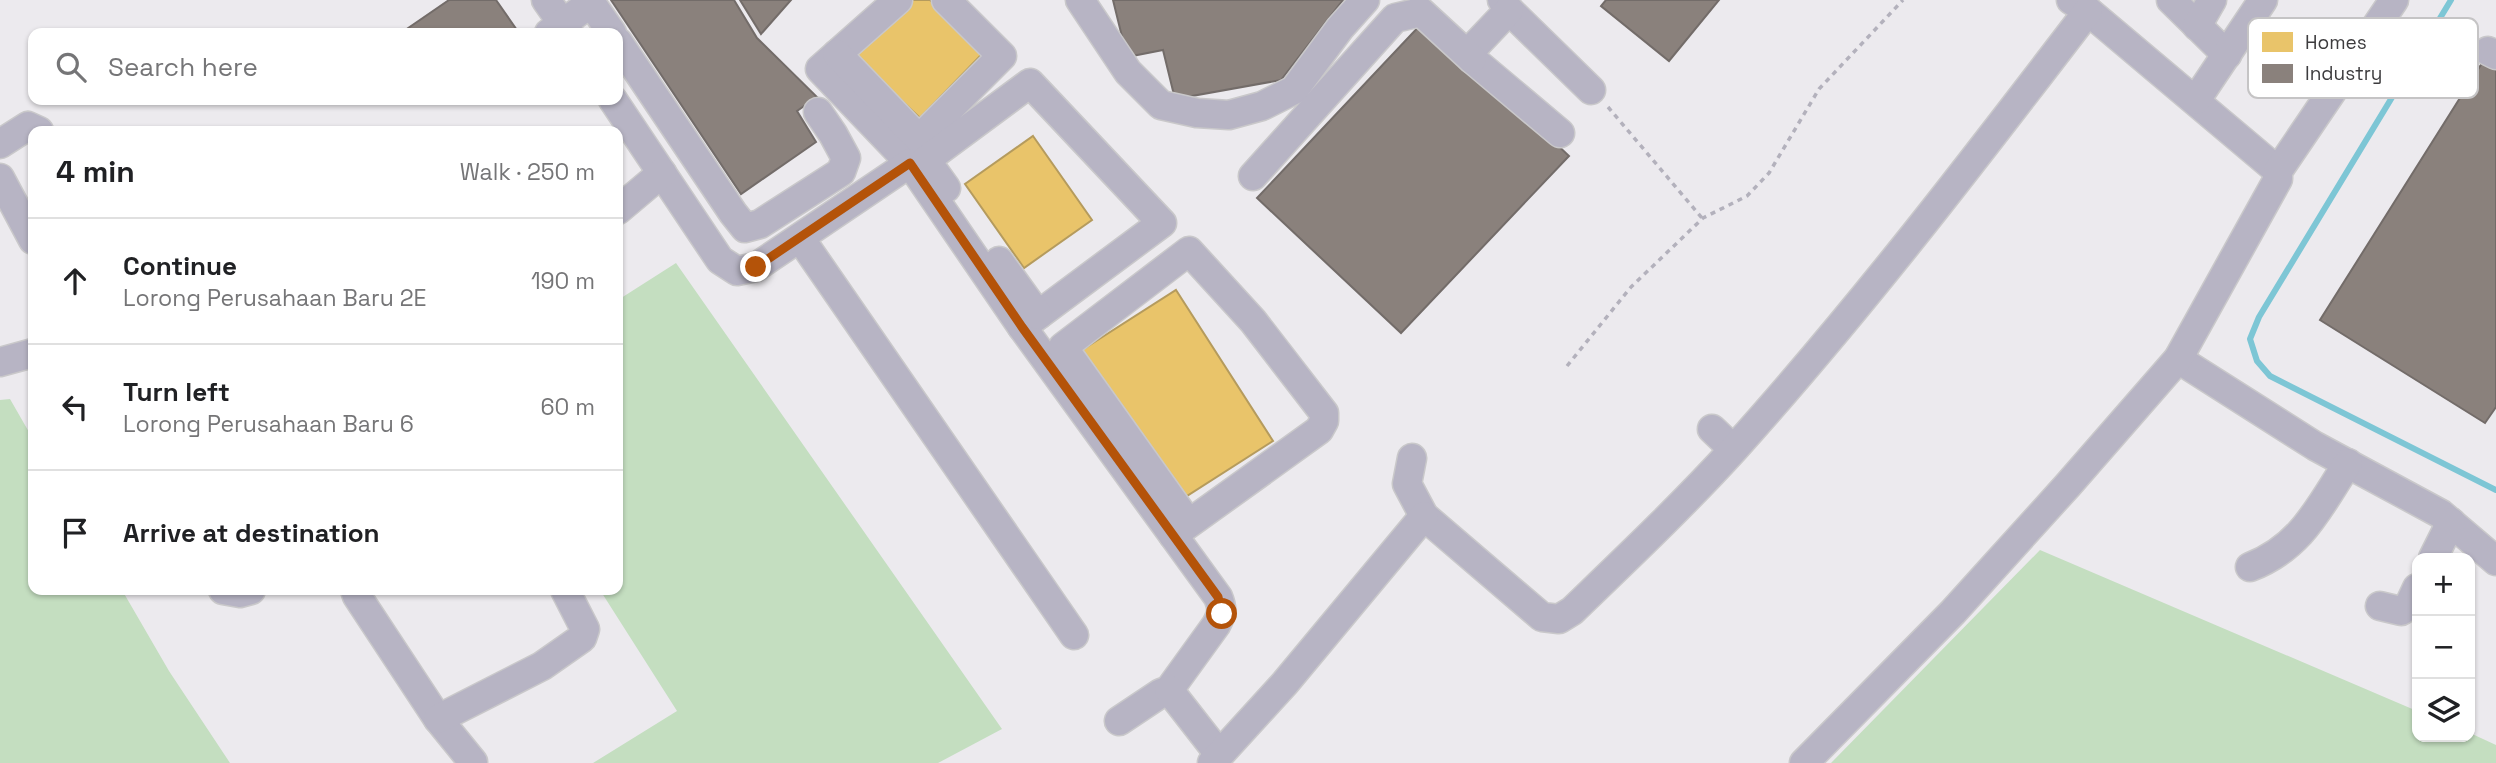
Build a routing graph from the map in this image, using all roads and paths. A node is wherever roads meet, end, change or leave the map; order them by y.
1 (546, 0) edge
2 (898, 0) edge
3 (946, 0) edge
4 (1080, 0) edge
5 (1365, 0) edge
6 (1903, 0) edge
7 (2171, 0) edge
8 (2212, 0) edge
9 (2263, 0) edge
10 (2394, 0) edge
11 (590, 2) edge
12 (1506, 5) edge
13 (2080, 6) edge
14 (2251, 18) edge
15 (2382, 18) edge
16 (2248, 23) edge
17 (2197, 26) junction
18 (559, 28) edge
19 (562, 28) edge
20 (608, 28) edge
21 (623, 49) edge
22 (2227, 55) junction
23 (1472, 59) junction
24 (828, 62) junction
25 (1591, 90) joint
26 (2328, 98) edge
27 (2196, 100) junction
28 (616, 105) edge
29 (818, 112) dead end
30 (28, 126) edge
31 (1560, 133) dead end
32 (0, 144) edge
33 (910, 163) junction
34 (2278, 171) junction
35 (662, 173) junction
36 (1253, 176) dead end
37 (0, 178) edge
38 (623, 206) edge
39 (1703, 218) junction
40 (28, 231) edge
41 (800, 238) junction
42 (1030, 321) junction
43 (28, 354) edge
44 (2178, 359) junction
45 (0, 362) edge
46 (1567, 366) dead end
47 (1712, 429) dead end
48 (1733, 449) junction
49 (1412, 458) dead end
50 (2348, 463) junction
51 (1424, 516) junction
52 (2451, 522) junction
53 (1181, 530) junction
54 (2436, 553) edge
55 (2496, 561) edge
56 (2250, 567) dead end
57 (357, 595) edge
58 (568, 595) edge
59 (2412, 599) edge
60 (2380, 606) dead end
61 (1074, 635) dead end
62 (1169, 690) junction
63 (438, 719) junction
64 (1119, 721) dead end
65 (1215, 758) edge
66 (473, 762) edge
67 (1804, 763) edge

1 - 18 street
2 - 24 street
3 - 24 street
4 - 5 street
6 - 39 path
7 - 17 street
8 - 17 street
9 - 14 street
10 - 15 street
11 - 19 street
11 - 20 street
12 - 23 street
12 - 25 street
13 - 27 street
13 - 48 street
16 - 22 street
17 - 22 street
21 - 29 street
22 - 27 street
23 - 31 street
23 - 36 street
24 - 33 street
25 - 39 path
26 - 34 street
27 - 34 street
28 - 35 street
30 - 32 street
33 - 41 street
33 - 42 street
34 - 44 street
35 - 38 street
35 - 41 street
37 - 40 street
39 - 46 path
41 - 61 street
42 - 42 street
42 - 53 street
43 - 45 street
44 - 50 street
44 - 67 street
47 - 48 street
48 - 51 street
49 - 51 street
50 - 52 street
50 - 56 street
51 - 65 street
52 - 54 street
52 - 55 street
53 - 53 street
53 - 62 street
57 - 63 street
58 - 63 street
59 - 60 street
62 - 64 street
62 - 65 street
63 - 66 street

